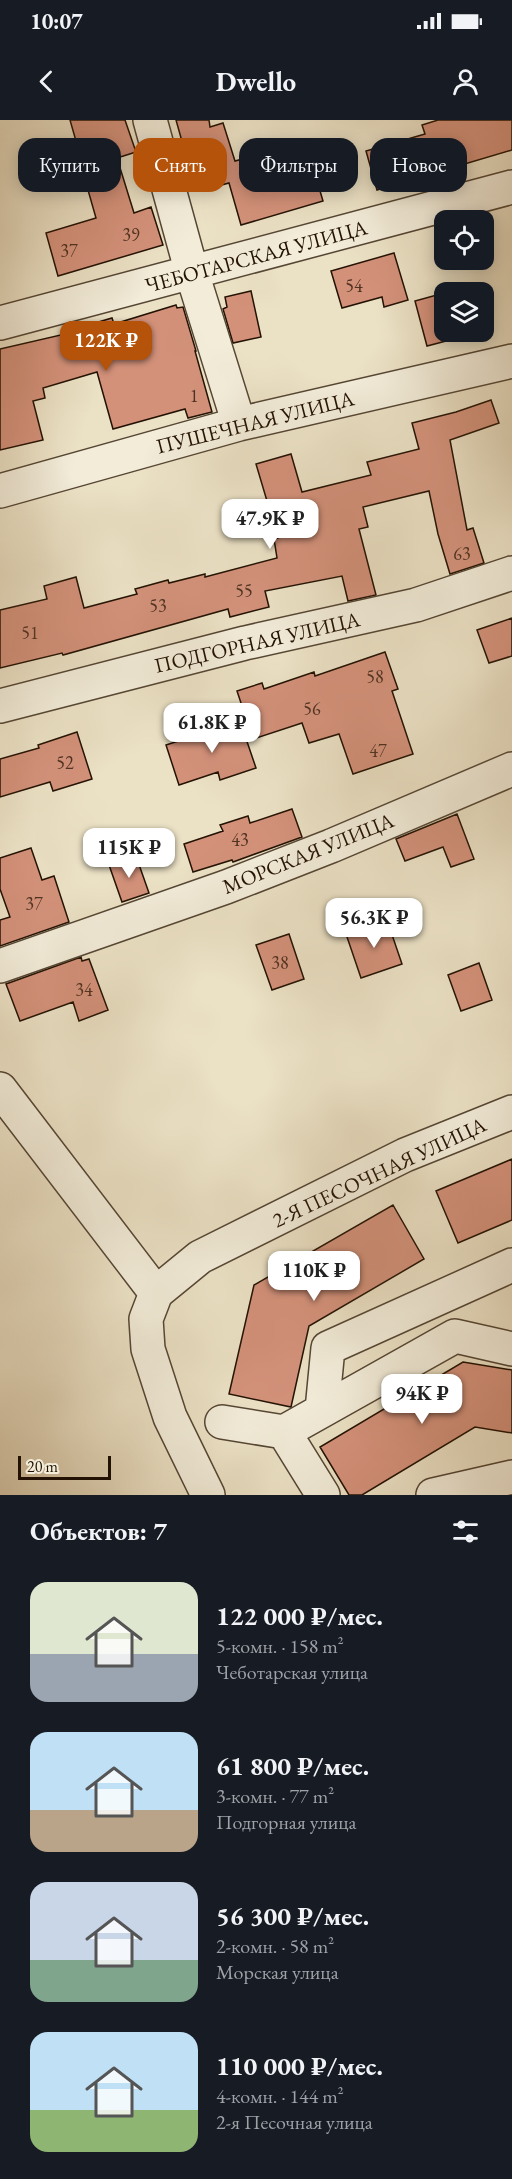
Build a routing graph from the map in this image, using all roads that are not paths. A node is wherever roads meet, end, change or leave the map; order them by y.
1 (150, 120) edge
2 (512, 187) edge
3 (192, 273) junction
4 (0, 323) edge
5 (512, 361) edge
6 (239, 424) junction
7 (0, 491) edge
8 (512, 573) edge
9 (0, 706) edge
10 (512, 769) edge
11 (0, 966) edge
12 (0, 1089) edge
13 (512, 1112) edge
14 (512, 1265) edge
15 (156, 1293) junction
16 (439, 1298) junction
17 (456, 1336) junction
18 (512, 1349) edge
19 (322, 1410) junction
20 (222, 1422) dead end
21 (284, 1432) junction
22 (512, 1477) edge
23 (208, 1495) edge
24 (323, 1495) edge
25 (434, 1495) edge

1 - 3 street
2 - 3 street, ЧЕБОТАРСКАЯ УЛИЦА
3 - 4 street, ЧЕБОТАРСКАЯ УЛИЦА
3 - 6 street
5 - 6 street, ПУШЕЧНАЯ УЛИЦА
6 - 7 street, ПУШЕЧНАЯ УЛИЦА
8 - 9 street, ПОДГОРНАЯ УЛИЦА
10 - 11 street, МОРСКАЯ УЛИЦА
12 - 15 street
13 - 15 street, 2-Я ПЕСОЧНАЯ УЛИЦА
14 - 16 street
15 - 23 street
16 - 17 street
16 - 19 street
17 - 18 street
17 - 19 street
19 - 21 street
20 - 21 street
21 - 24 street
22 - 25 street

